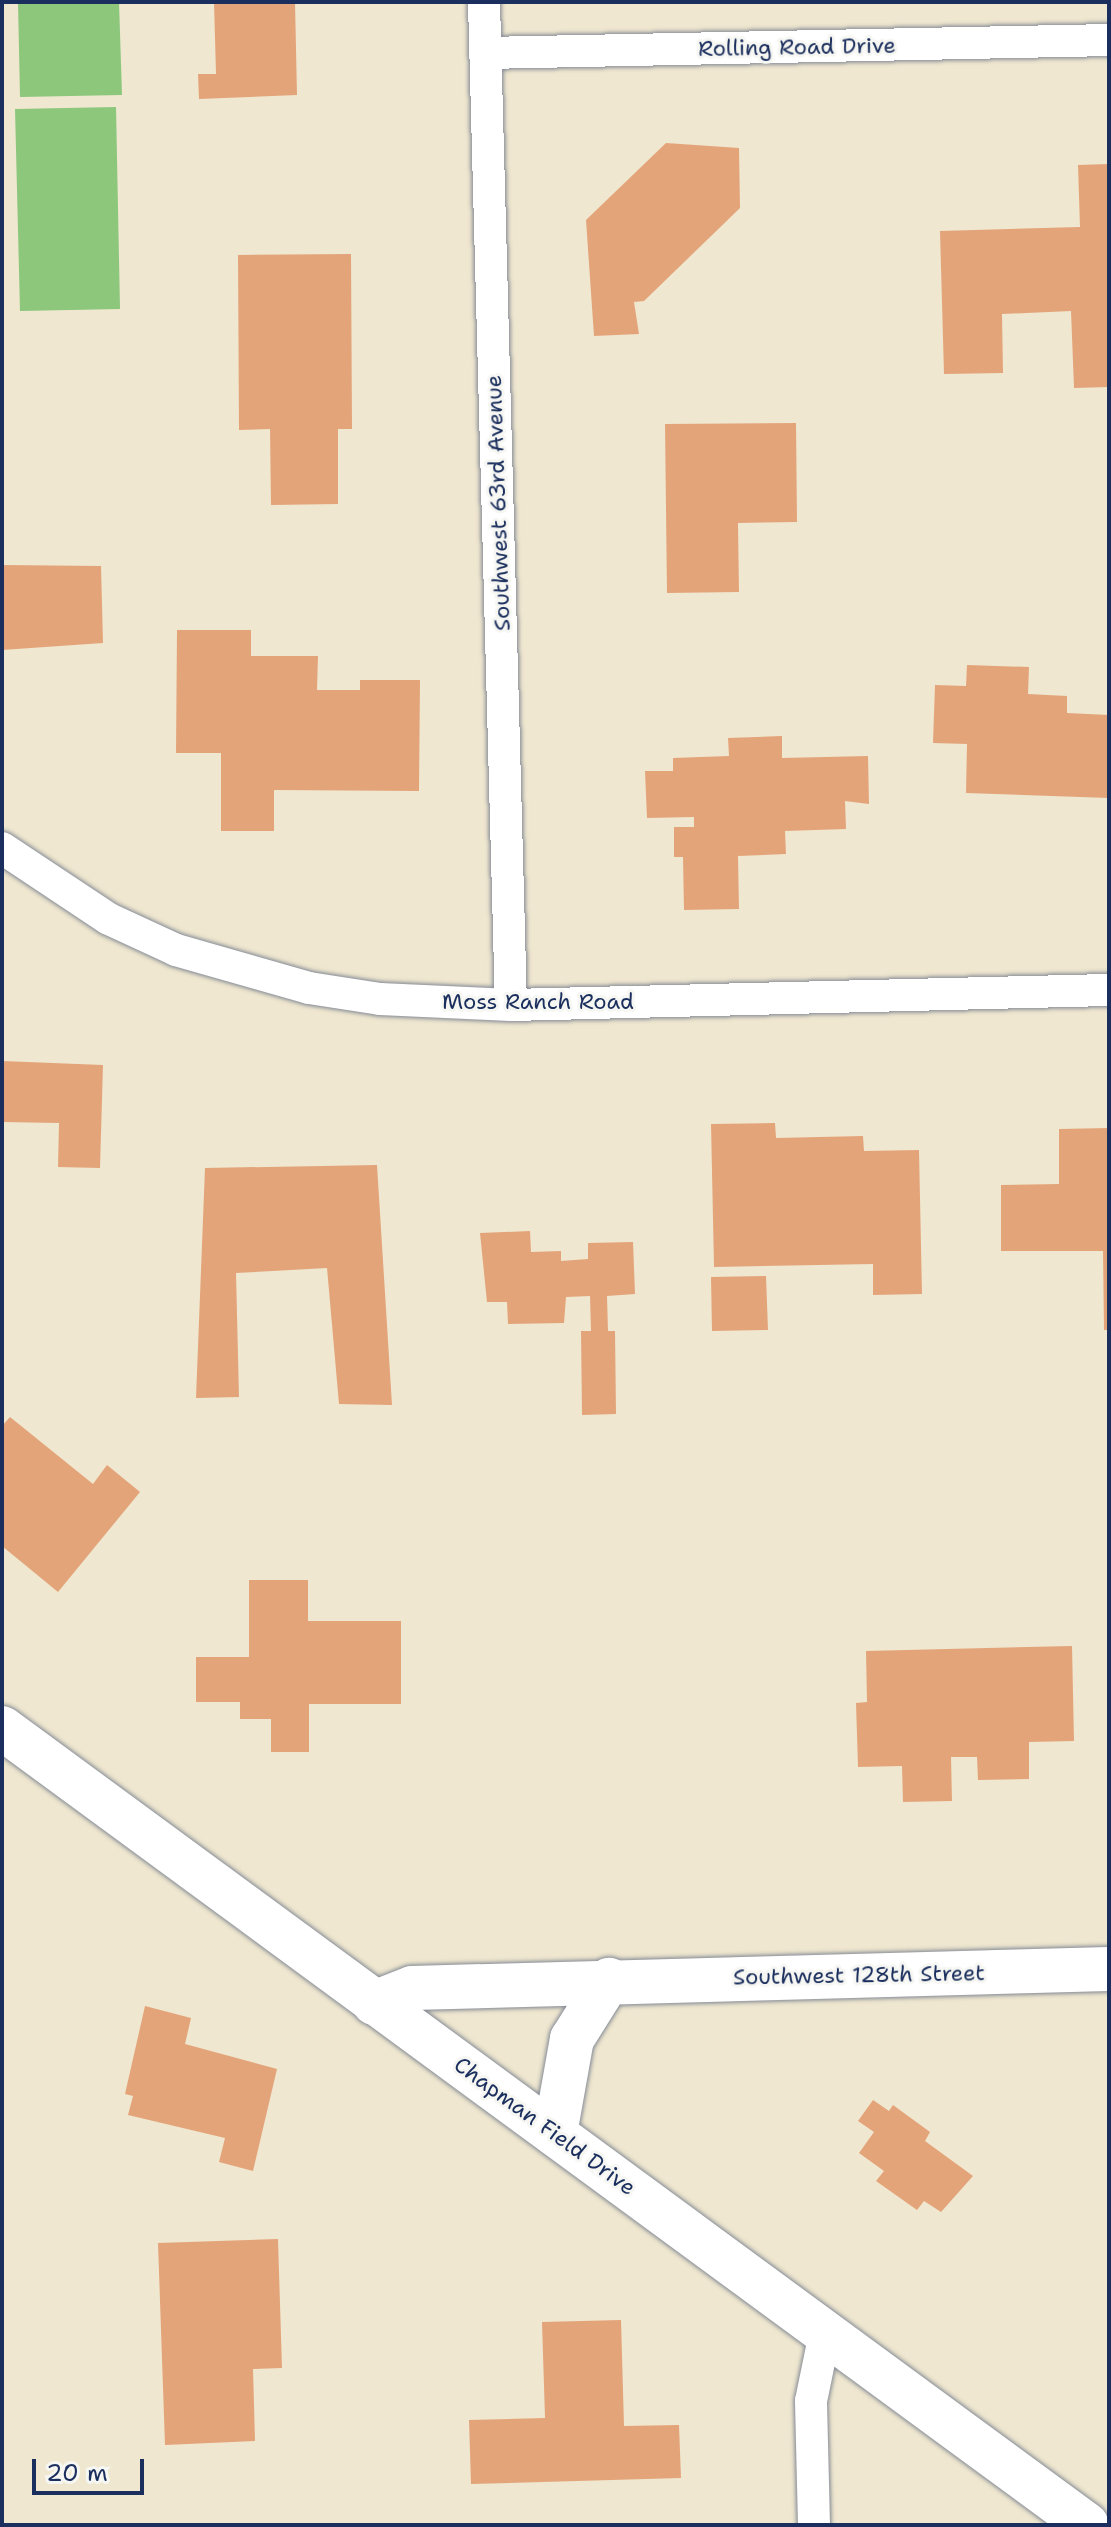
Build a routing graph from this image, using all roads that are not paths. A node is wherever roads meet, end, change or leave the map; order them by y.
1 (484, 2) edge
2 (1109, 40) edge
3 (485, 53) junction
4 (2, 848) edge
5 (1109, 990) edge
6 (511, 1005) junction
7 (2, 1728) edge
8 (1109, 1969) edge
9 (609, 1980) junction
10 (374, 2003) junction
11 (555, 2134) junction
12 (825, 2333) junction
13 (814, 2525) edge
14 (1087, 2525) edge

1 - 3 street, Southwest 63rd Avenue
2 - 3 street, Rolling Road Drive
3 - 6 street, Southwest 63rd Avenue
4 - 6 street, Moss Ranch Road
5 - 6 street, Moss Ranch Road
7 - 10 street, Chapman Field Drive
8 - 9 street, Southwest 128th Street
9 - 10 street, Southwest 128th Street
9 - 11 street
10 - 11 street, Chapman Field Drive
11 - 12 street, Chapman Field Drive
12 - 13 street
12 - 14 street, Chapman Field Drive

